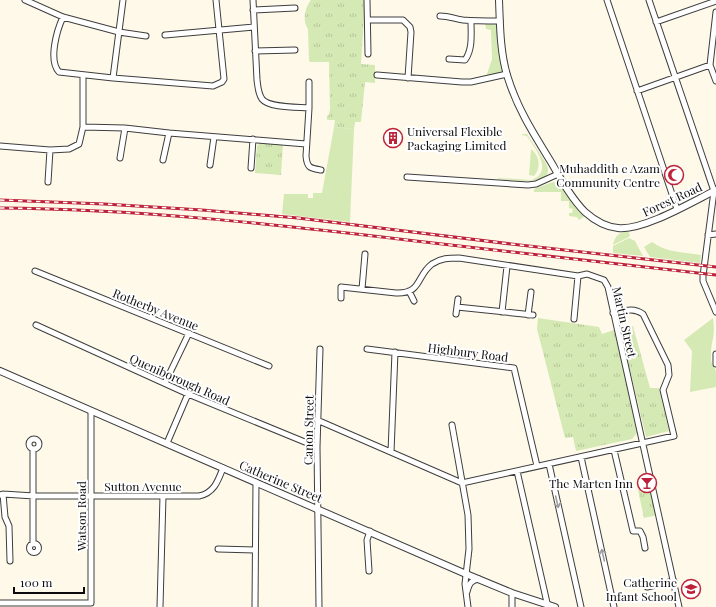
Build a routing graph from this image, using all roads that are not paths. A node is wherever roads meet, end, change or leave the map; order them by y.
1 (25, 0) edge
2 (123, 0) edge
3 (216, 0) edge
4 (253, 0) edge
5 (367, 0) edge
6 (499, 0) edge
7 (607, 0) edge
8 (648, 0) edge
9 (716, 0) edge
10 (295, 8) dead end
11 (253, 10) junction
12 (716, 12) edge
13 (440, 16) dead end
14 (63, 17) junction
15 (368, 20) junction
16 (471, 21) junction
17 (500, 21) junction
18 (656, 22) junction
19 (254, 27) junction
20 (220, 31) junction
21 (119, 32) junction
22 (165, 35) dead end
23 (146, 36) dead end
24 (295, 50) dead end
25 (255, 51) junction
26 (368, 54) dead end
27 (449, 59) dead end
28 (710, 65) junction
29 (507, 74) junction
30 (83, 75) junction
31 (377, 75) dead end
32 (114, 78) junction
33 (408, 78) junction
34 (675, 78) junction
35 (716, 81) edge
36 (309, 82) dead end
37 (637, 91) junction
38 (308, 108) junction
39 (83, 127) junction
40 (125, 128) junction
41 (169, 133) junction
42 (214, 137) junction
43 (253, 139) junction
44 (306, 144) junction
45 (0, 146) edge
46 (50, 150) junction
47 (120, 158) dead end
48 (163, 160) dead end
49 (210, 165) dead end
50 (251, 168) dead end
51 (321, 170) dead end
52 (558, 174) junction
53 (407, 176) dead end
54 (48, 182) dead end
55 (715, 190) edge
56 (678, 209) junction
57 (716, 234) edge
58 (708, 235) junction
59 (365, 254) dead end
60 (507, 266) junction
61 (35, 271) dead end
62 (578, 276) junction
63 (362, 289) junction
64 (409, 292) junction
65 (531, 292) dead end
66 (341, 298) dead end
67 (458, 298) dead end
68 (414, 301) dead end
69 (457, 307) junction
70 (502, 312) junction
71 (716, 312) edge
72 (614, 313) junction
73 (456, 314) dead end
74 (574, 319) dead end
75 (36, 325) dead end
76 (189, 334) junction
77 (320, 348) dead end
78 (367, 349) dead end
79 (395, 352) junction
80 (716, 354) edge
81 (716, 364) edge
82 (269, 366) dead end
83 (0, 371) edge
84 (165, 383) junction
85 (188, 394) junction
86 (91, 411) junction
87 (317, 420) junction
88 (452, 424) dead end
89 (167, 443) junction
90 (643, 443) junction
91 (317, 447) junction
92 (33, 449) dead end
93 (614, 450) junction
94 (391, 452) junction
95 (581, 457) junction
96 (548, 464) junction
97 (537, 466) junction
98 (223, 468) junction
99 (517, 471) junction
100 (256, 482) junction
101 (462, 483) junction
102 (1, 495) edge
103 (34, 496) junction
104 (91, 496) junction
105 (162, 496) junction
106 (317, 508) junction
107 (370, 531) junction
108 (33, 544) dead end
109 (646, 548) dead end
110 (218, 549) dead end
111 (255, 550) junction
112 (10, 561) dead end
113 (369, 572) dead end
114 (466, 574) junction
115 (479, 579) junction
116 (674, 581) junction
117 (647, 587) dead end
118 (512, 592) junction
119 (467, 593) junction
120 (0, 602) edge
121 (548, 606) edge
122 (160, 607) edge
123 (255, 607) edge
124 (319, 607) edge
125 (468, 607) edge
126 (512, 607) edge
127 (555, 607) edge
128 (581, 607) edge
129 (614, 607) edge
130 (679, 607) edge

1 - 14 street
2 - 21 street
3 - 20 street
4 - 11 street
5 - 15 street
6 - 17 street
7 - 37 street
8 - 18 street
9 - 18 street
10 - 11 street
11 - 19 street
12 - 28 street
13 - 16 street
14 - 21 street
14 - 30 street
15 - 26 street
15 - 33 street
16 - 17 street
16 - 27 street
17 - 29 street
18 - 34 street
19 - 20 street
19 - 25 street
20 - 22 street
20 - 32 street
21 - 23 street
21 - 32 street
24 - 25 street
25 - 38 street
28 - 34 street
28 - 35 street
29 - 33 street
29 - 52 street
30 - 32 street
30 - 39 street
31 - 33 street
34 - 37 street
34 - 55 street
36 - 38 street
37 - 56 street
38 - 44 street
39 - 40 street
39 - 46 street
40 - 41 street
40 - 47 street
41 - 42 street
41 - 48 street
42 - 43 street
42 - 49 street
43 - 44 street
43 - 50 street
44 - 51 street
45 - 46 street
46 - 54 street
52 - 53 street
52 - 56 street, Forest Road
55 - 56 street, Forest Road
55 - 58 street
57 - 58 street
58 - 71 street
59 - 63 street
60 - 62 street, Martin Street
60 - 64 street, Martin Street
60 - 70 street
61 - 76 street, Rotherby Avenue
62 - 72 street, Martin Street
62 - 74 street
63 - 64 street
63 - 66 street
64 - 68 street
65 - 70 street
67 - 69 street
69 - 70 street
69 - 73 street
72 - 90 street, Martin Street
72 - 90 street
75 - 84 street, Queniborough Road
76 - 82 street, Rotherby Avenue
76 - 84 street
77 - 87 street, Canon Street
78 - 79 street, Highbury Road
79 - 94 street
79 - 97 street, Highbury Road
80 - 81 street
83 - 86 street, Catherine Street
84 - 85 street, Queniborough Road
85 - 89 street
85 - 91 street, Queniborough Road
86 - 89 street, Catherine Street
86 - 104 street, Watson Road
87 - 91 street, Canon Street
87 - 94 street
88 - 101 street
89 - 98 street, Catherine Street
90 - 93 street
90 - 116 street, Martin Street
91 - 106 street, Canon Street
92 - 103 street
93 - 95 street
93 - 109 street
94 - 101 street
95 - 96 street
129 -> 95 street
96 - 97 street
96 -> 128 street
97 - 99 street
98 - 100 street, Catherine Street
98 - 105 street, Sutton Avenue
99 - 101 street
99 - 121 street
100 - 106 street, Catherine Street
100 - 111 street
101 - 114 street
102 - 103 street, Sutton Avenue
102 - 112 street
103 - 104 street, Sutton Avenue
103 - 108 street
104 - 105 street, Sutton Avenue
104 - 120 street, Watson Road
105 - 122 street
106 - 107 street, Catherine Street
106 - 124 street, Canon Street
107 - 113 street
107 - 114 street, Catherine Street
110 - 111 street
111 - 123 street
114 - 115 street, Catherine Street
114 - 119 street
115 - 118 street, Catherine Street
115 - 119 street
116 - 117 street
116 - 130 street, Martin Street
118 - 121 street, Catherine Street
118 - 126 street
119 - 125 street
121 - 127 street, Catherine Street

